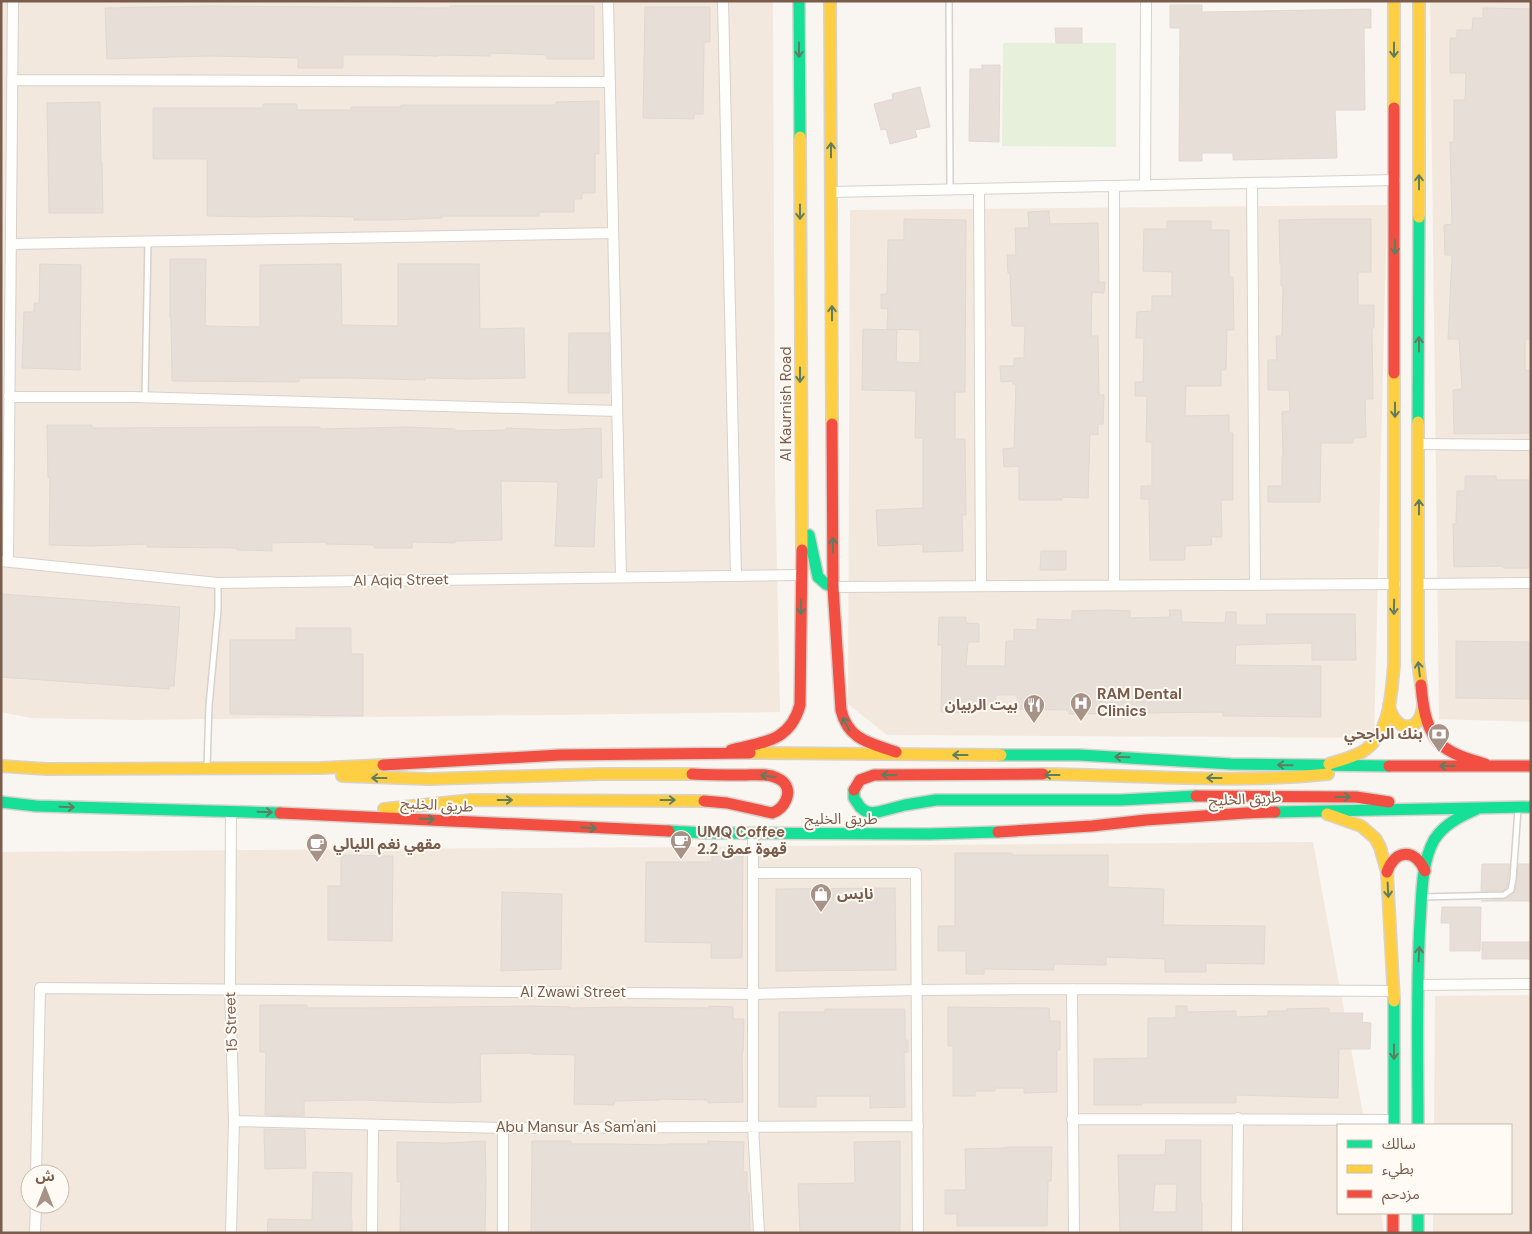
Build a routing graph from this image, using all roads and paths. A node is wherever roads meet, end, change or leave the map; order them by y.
1 (13, 1) edge
2 (608, 1) edge
3 (723, 1) edge
4 (798, 1) edge
5 (822, 1) edge
6 (830, 1) edge
7 (949, 1) edge
8 (1146, 1) edge
9 (1394, 1) edge
10 (1419, 1) edge
11 (830, 51) junction
12 (12, 80) junction
13 (610, 82) junction
14 (1395, 180) junction
15 (1252, 183) junction
16 (1145, 185) junction
17 (1114, 186) junction
18 (950, 189) junction
19 (979, 189) junction
20 (831, 192) junction
21 (613, 233) junction
22 (148, 241) junction
23 (11, 244) junction
24 (9, 397) junction
25 (145, 398) junction
26 (617, 411) junction
27 (1419, 444) junction
28 (1531, 445) edge
29 (801, 477) junction
30 (4, 561) edge
31 (802, 575) junction
32 (736, 576) junction
33 (621, 577) junction
34 (218, 583) junction
35 (1531, 583) edge
36 (1255, 584) junction
37 (1395, 584) junction
38 (1419, 584) junction
39 (1114, 585) junction
40 (981, 586) junction
41 (833, 587) junction
42 (1423, 698) junction
43 (1389, 699) junction
44 (720, 754) junction
45 (902, 755) junction
46 (1, 766) edge
47 (1324, 766) junction
48 (1385, 766) junction
49 (1492, 766) junction
50 (1531, 766) edge
51 (206, 768) junction
52 (258, 768) junction
53 (1, 802) edge
54 (1, 806) edge
55 (36, 806) junction
56 (1482, 807) junction
57 (1518, 807) junction
58 (1531, 807) edge
59 (1436, 808) junction
60 (231, 811) junction
61 (1319, 811) junction
62 (335, 815) junction
63 (753, 834) junction
64 (1425, 871) junction
65 (1387, 872) junction
66 (754, 873) junction
67 (1422, 897) junction
68 (1531, 984) edge
69 (1418, 985) junction
70 (230, 989) junction
71 (1072, 989) junction
72 (917, 990) junction
73 (1394, 991) junction
74 (753, 994) junction
75 (1238, 1118) junction
76 (1072, 1119) junction
77 (234, 1121) junction
78 (1394, 1123) edge
79 (1418, 1124) edge
80 (373, 1126) junction
81 (753, 1126) junction
82 (918, 1126) junction
83 (503, 1128) junction
84 (36, 1164) edge
85 (36, 1214) edge
86 (1394, 1214) edge
87 (1418, 1214) edge
88 (35, 1233) edge
89 (232, 1233) edge
90 (372, 1233) edge
91 (503, 1233) edge
92 (759, 1233) edge
93 (918, 1233) edge
94 (1074, 1233) edge
95 (1237, 1233) edge
96 (1394, 1233) edge
97 (1418, 1233) edge

1 - 12 street
2 - 13 street
3 - 32 street
4 -> 29 main road, Al Kaurnish Road
5 - 11 main road
6 - 11 main road
7 - 18 lane
8 - 16 street
9 -> 14 main road
27 -> 10 main road
20 -> 11 main road
12 - 13 street
12 - 23 street
13 - 21 street
14 - 15 street
14 -> 37 main road
15 - 16 street
15 - 36 street
16 - 17 street
17 - 19 street
17 - 39 street
18 - 19 street
18 - 20 street
19 - 40 street
41 -> 20 main road
21 - 22 street
21 - 26 street
22 - 23 street
22 - 25 lane
23 - 24 street
24 - 25 street
24 - 30 street
25 - 26 street
26 - 33 street
27 - 28 street
38 -> 27 main road
29 - 31 main road, Al Kaurnish Road
29 - 41 main road
30 - 34 street, Al Aqiq Street
31 - 32 street, Al Aqiq Street
31 -> 44 main road, Al Kaurnish Road
32 - 33 street, Al Aqiq Street
33 - 34 street, Al Aqiq Street
34 - 51 lane
35 - 38 street
36 - 37 street
36 - 39 street
37 -> 43 main road
42 -> 38 main road
39 - 40 street
40 - 41 street
45 -> 41 main road
42 - 43 main road
42 - 49 main road
43 - 47 main road
44 - 45 main road
44 - 52 main road
47 -> 45 main road
46 - 51 main road
47 - 48 main road
49 -> 48 main road
48 -> 59 main road
49 - 50 main road
51 - 52 main road
62 -> 52 main road
53 - 55 main road, طريق الخليج
54 - 55 main road
55 -> 60 main road, طريق الخليج
56 - 57 main road, طريق الخليج
56 - 59 main road, طريق الخليج
56 - 64 main road
57 - 58 main road, طريق الخليج
57 - 67 lane
59 - 61 main road, طريق الخليج
60 -> 62 main road, طريق الخليج
60 - 70 street, 15 Street
61 - 63 main road, طريق الخليج
61 - 65 main road
62 -> 63 main road, طريق الخليج
63 - 66 street
64 - 65 main road
64 - 67 main road
65 -> 73 main road
66 - 72 street
66 - 74 street
69 -> 67 main road
68 - 69 street
69 - 79 main road
70 - 74 street, Al Zwawi Street
70 - 77 street, 15 Street
70 - 84 street, Al Zwawi Street
71 - 72 street, Al Zwawi Street
71 - 73 street, Al Zwawi Street
71 - 76 street
72 - 74 street, Al Zwawi Street
72 - 82 street
73 -> 78 main road
74 - 81 street
75 - 76 street
75 - 78 street
75 - 95 street
76 - 94 street
77 - 80 street, Abu Mansur As Sam'ani
77 - 89 street, 15 Street
80 - 83 street, Abu Mansur As Sam'ani
80 - 90 street
81 - 82 street, Abu Mansur As Sam'ani
81 - 83 street, Abu Mansur As Sam'ani
81 - 92 street
82 - 93 street
83 - 91 street
85 - 88 street
86 - 96 main road
87 - 97 main road

